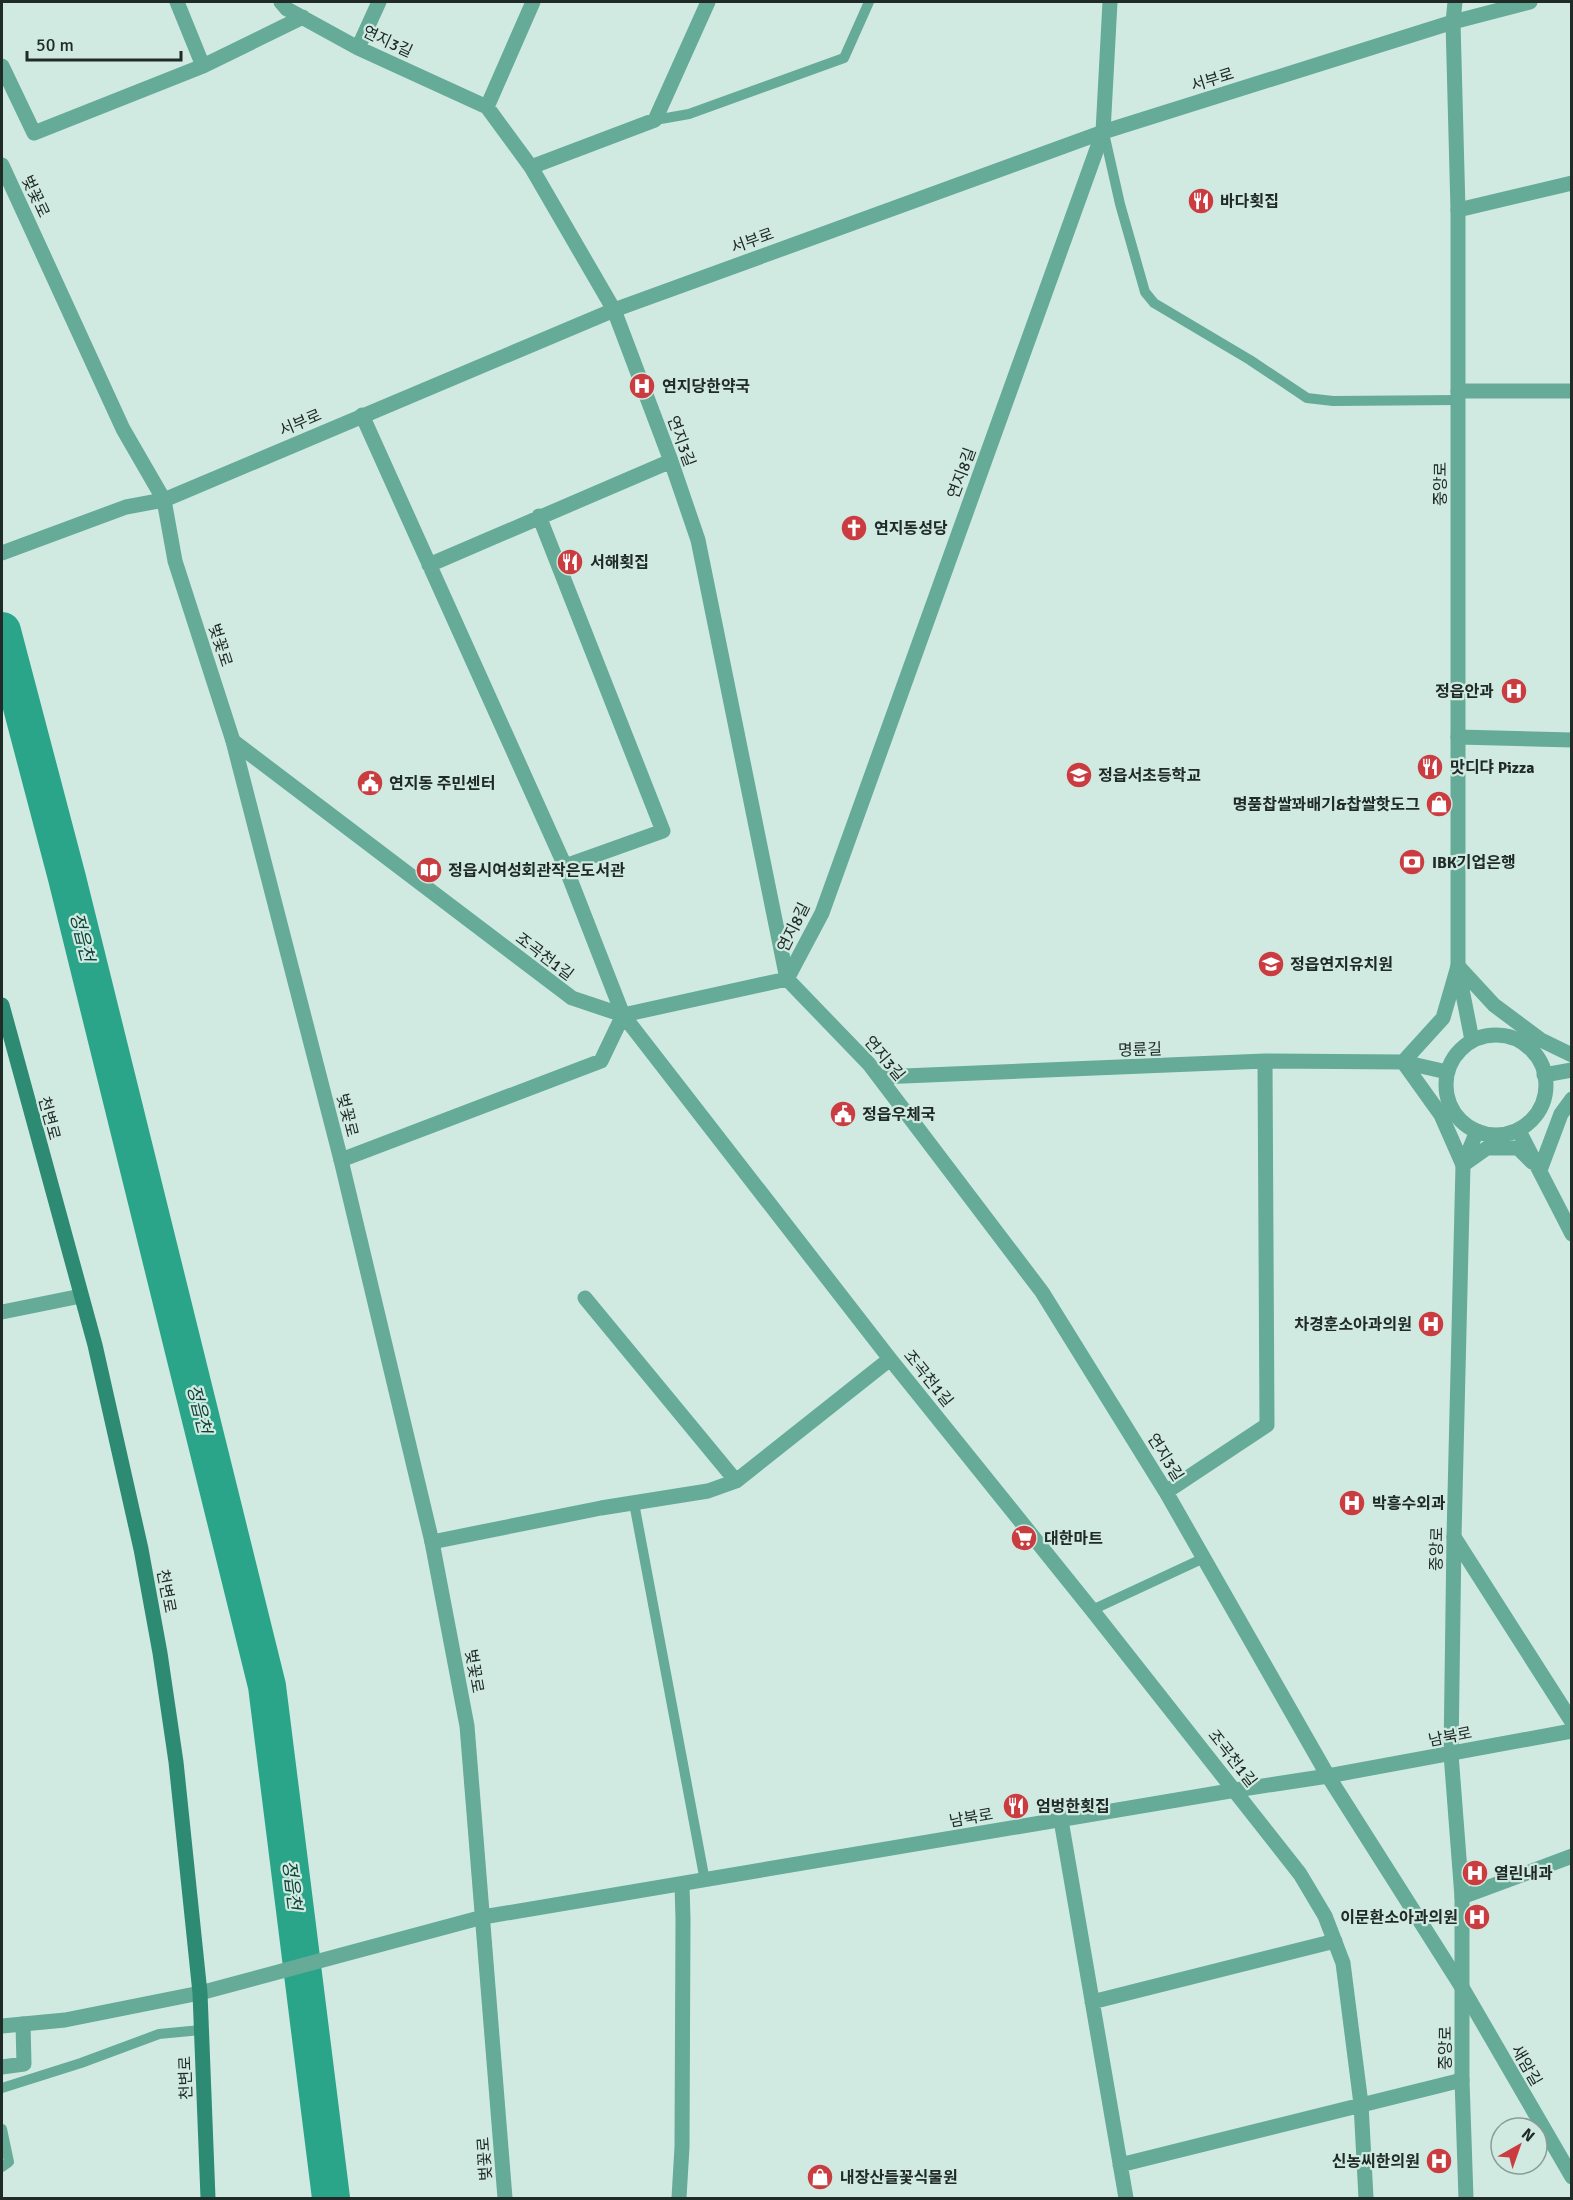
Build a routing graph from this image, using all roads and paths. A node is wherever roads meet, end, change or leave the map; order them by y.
1 (177, 2) edge
2 (281, 2) edge
3 (379, 2) edge
4 (533, 2) edge
5 (708, 2) edge
6 (869, 2) edge
7 (1110, 2) edge
8 (1455, 2) edge
9 (1530, 2) edge
10 (303, 17) junction
11 (1453, 22) junction
12 (358, 48) junction
13 (2, 66) edge
14 (203, 66) junction
15 (487, 107) junction
16 (655, 120) junction
17 (1103, 132) junction
18 (2, 165) edge
19 (531, 167) junction
20 (1572, 183) edge
21 (1458, 210) junction
22 (614, 310) junction
23 (1572, 391) edge
24 (1458, 396) junction
25 (362, 415) junction
26 (671, 461) junction
27 (164, 500) junction
28 (539, 516) junction
29 (2, 553) edge
30 (429, 564) junction
31 (1458, 737) junction
32 (1572, 740) edge
33 (233, 741) junction
34 (565, 866) junction
35 (1458, 966) junction
36 (787, 979) junction
37 (2, 1005) edge
38 (623, 1014) junction
39 (1472, 1040) junction
40 (1572, 1055) edge
41 (1265, 1061) junction
42 (1403, 1062) junction
43 (1572, 1070) edge
44 (1447, 1072) junction
45 (1544, 1074) junction
46 (880, 1077) junction
47 (1572, 1099) edge
48 (1477, 1131) junction
49 (1519, 1131) junction
50 (341, 1160) junction
51 (1463, 1165) junction
52 (1540, 1170) junction
53 (1572, 1234) edge
54 (81, 1296) junction
55 (585, 1298) dead end
56 (2, 1312) edge
57 (890, 1359) junction
58 (736, 1481) junction
59 (1166, 1492) junction
60 (634, 1503) junction
61 (1454, 1537) junction
62 (432, 1542) junction
63 (1204, 1558) junction
64 (1092, 1610) junction
65 (1572, 1722) edge
66 (1572, 1731) edge
67 (1451, 1754) junction
68 (1328, 1776) junction
69 (1236, 1790) junction
70 (1061, 1820) junction
71 (1572, 1856) edge
72 (705, 1881) junction
73 (682, 1885) junction
74 (1462, 1897) junction
75 (483, 1917) junction
76 (1335, 1941) junction
77 (1463, 1989) junction
78 (200, 1993) junction
79 (1092, 2002) junction
80 (23, 2024) junction
81 (2, 2026) edge
82 (201, 2030) junction
83 (2, 2067) edge
84 (1462, 2079) junction
85 (2, 2088) edge
86 (1361, 2104) junction
87 (2, 2129) edge
88 (1566, 2156) edge
89 (1120, 2165) junction
90 (2, 2167) edge
91 (1572, 2177) edge
92 (1463, 2197) edge
93 (208, 2199) edge
94 (505, 2199) edge
95 (679, 2199) edge
96 (1126, 2199) edge
97 (1366, 2199) edge

1 - 14 street
2 - 10 street, 연지3길
3 - 12 street
4 - 15 street
5 - 16 street
6 - 16 lane
7 - 17 street, 연지8길
8 - 11 street, 중앙로
9 - 11 street, 서부로
10 - 12 street, 연지3길
10 - 14 street
11 - 17 street, 서부로
11 - 21 street, 중앙로
12 - 15 street, 연지3길
13 - 14 street
15 - 19 street, 연지3길
16 - 19 street
17 - 22 street, 서부로
17 - 24 lane
17 - 36 street, 연지8길
18 - 27 street, 벚꽃로
19 - 22 street, 연지3길
20 - 21 street
21 - 24 street, 중앙로
22 - 25 street, 서부로
22 - 26 street, 연지3길
23 - 24 street
24 - 31 street, 중앙로
25 - 27 street, 서부로
25 - 30 street
26 - 28 street
26 - 36 street, 연지3길
27 - 29 street, 서부로
27 - 33 street, 벚꽃로
28 - 30 street
28 - 34 street
30 - 34 street
31 - 32 street
31 - 35 street, 중앙로
33 - 38 street, 조곡천1길
33 - 50 street, 벚꽃로
34 - 38 street
35 - 39 street
35 - 40 street
35 - 42 street
36 - 38 street
36 - 46 street, 연지3길
37 - 54 main road, 천변로
38 - 50 street, 벚꽃로
38 - 57 street, 조곡천1길
39 - 44 street
39 - 45 street
41 - 42 street, 명륜길
41 - 46 street, 명륜길
41 - 59 street
42 - 44 street, 명륜길
42 - 51 street
43 - 45 street
44 - 48 street
45 - 49 street
46 - 59 street, 연지3길
47 - 52 street
48 - 49 street
48 - 51 street
49 - 52 street
50 - 62 street, 벚꽃로
51 - 52 street
51 - 61 street, 중앙로
52 - 53 street
54 - 56 street
54 - 78 main road, 천변로
55 - 58 street
57 - 58 street
57 - 64 street, 조곡천1길
58 - 60 street
59 - 63 street, 연지3길
60 - 62 street
60 - 72 lane
61 - 65 street
61 - 67 street, 중앙로
62 - 75 street, 벚꽃로
63 - 64 lane
63 - 68 street, 연지3길
64 - 69 street, 조곡천1길
66 - 67 street, 남북로
67 - 68 street, 남북로
67 - 74 street, 중앙로
68 - 69 street, 남북로
68 - 77 street, 연지3길
69 - 70 street, 남북로
69 - 76 street, 조곡천1길
70 - 72 street, 남북로
70 - 79 street
71 - 74 street
72 - 73 street, 남북로
73 - 75 street, 남북로
73 - 95 street
74 - 77 street, 중앙로
75 - 78 street, 남북로
75 - 94 street, 벚꽃로
76 - 79 street
76 - 86 street, 조곡천1길
77 - 84 street, 중앙로
77 - 88 street, 새암길
78 - 80 street, 남북로
78 - 82 main road, 천변로
79 - 89 street
80 - 81 street, 남북로
80 - 83 street
82 - 85 lane
82 - 93 main road, 천변로
84 - 86 street
84 - 92 street, 중앙로
86 - 89 street
86 - 97 street, 조곡천1길
87 - 90 lane
88 - 91 street, 새암길
89 - 96 street

